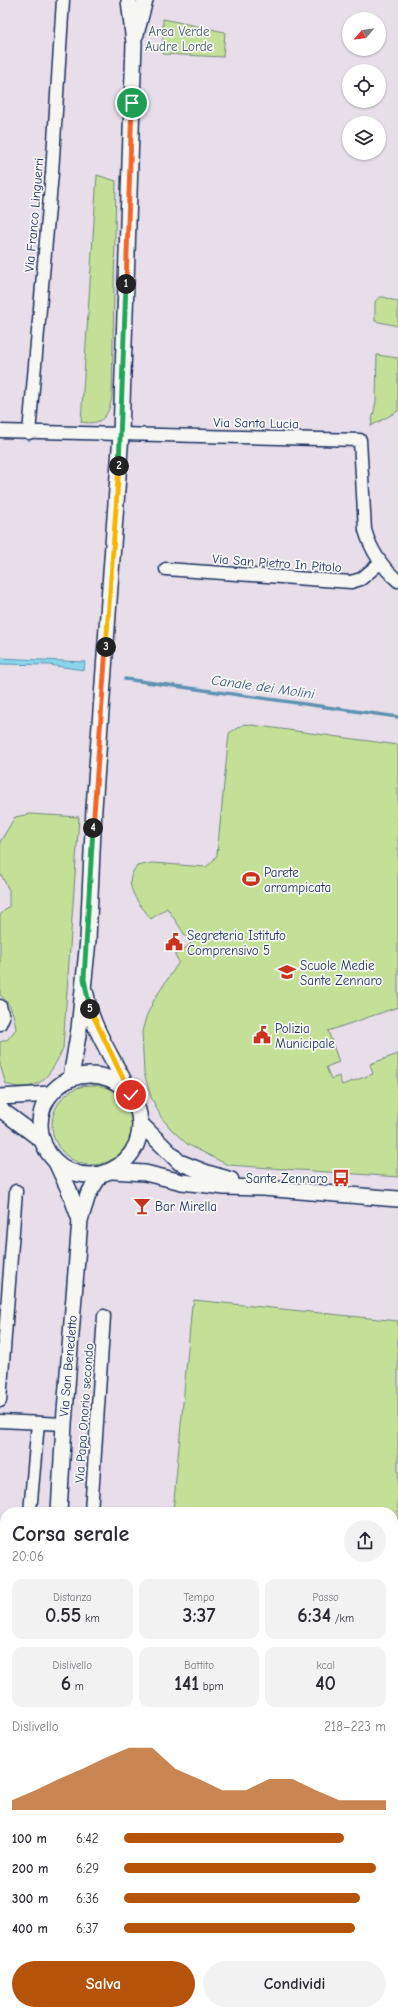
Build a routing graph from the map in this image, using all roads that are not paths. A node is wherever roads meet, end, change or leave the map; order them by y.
1 (63, 0) edge
2 (128, 0) edge
3 (145, 0) edge
4 (134, 43) junction
5 (0, 431) edge
6 (29, 433) junction
7 (121, 434) junction
8 (380, 563) junction
9 (166, 569) dead end
10 (398, 581) edge
11 (84, 979) junction
12 (0, 1006) edge
13 (0, 1024) edge
14 (70, 1078) junction
15 (50, 1094) junction
16 (131, 1095) junction
17 (0, 1098) edge
18 (0, 1109) edge
19 (141, 1124) junction
20 (43, 1141) junction
21 (56, 1161) junction
22 (180, 1162) junction
23 (106, 1173) junction
24 (182, 1182) junction
25 (263, 1188) junction
26 (16, 1191) dead end
27 (398, 1199) edge
28 (80, 1220) junction
29 (4, 1300) edge
30 (104, 1316) dead end
31 (0, 1401) edge
32 (0, 1421) edge
33 (38, 1423) junction
34 (64, 1424) junction
35 (30, 1507) edge
36 (59, 1507) edge
37 (91, 1507) edge

1 - 6 street, Via Franco Linguerri
2 - 4 street
3 - 4 street
4 - 7 street
5 - 6 street, Via Santa Lucia
6 - 7 street, Via Santa Lucia
7 - 8 street, Via Santa Lucia
7 - 11 street
8 - 9 street, Via San Pietro In Pitolo
8 - 10 street, Via Santa Lucia
11 - 14 street
11 - 16 street
12 - 13 street
14 - 15 street
14 - 16 street
15 - 17 street
15 - 20 street
16 - 19 street
18 - 20 street
19 - 22 street
19 - 23 street
20 - 21 street
21 - 23 street
21 - 28 street, Via San Benedetto
22 - 24 street
22 - 25 street
23 - 24 street
23 - 28 street, Via San Benedetto
24 - 25 street
25 - 27 street
26 - 29 street
28 - 34 street, Via San Benedetto
29 - 31 street
30 - 37 street, Via Papa Onorio secondo
32 - 33 street
33 - 34 street
33 - 35 street
34 - 36 street, Via San Benedetto

